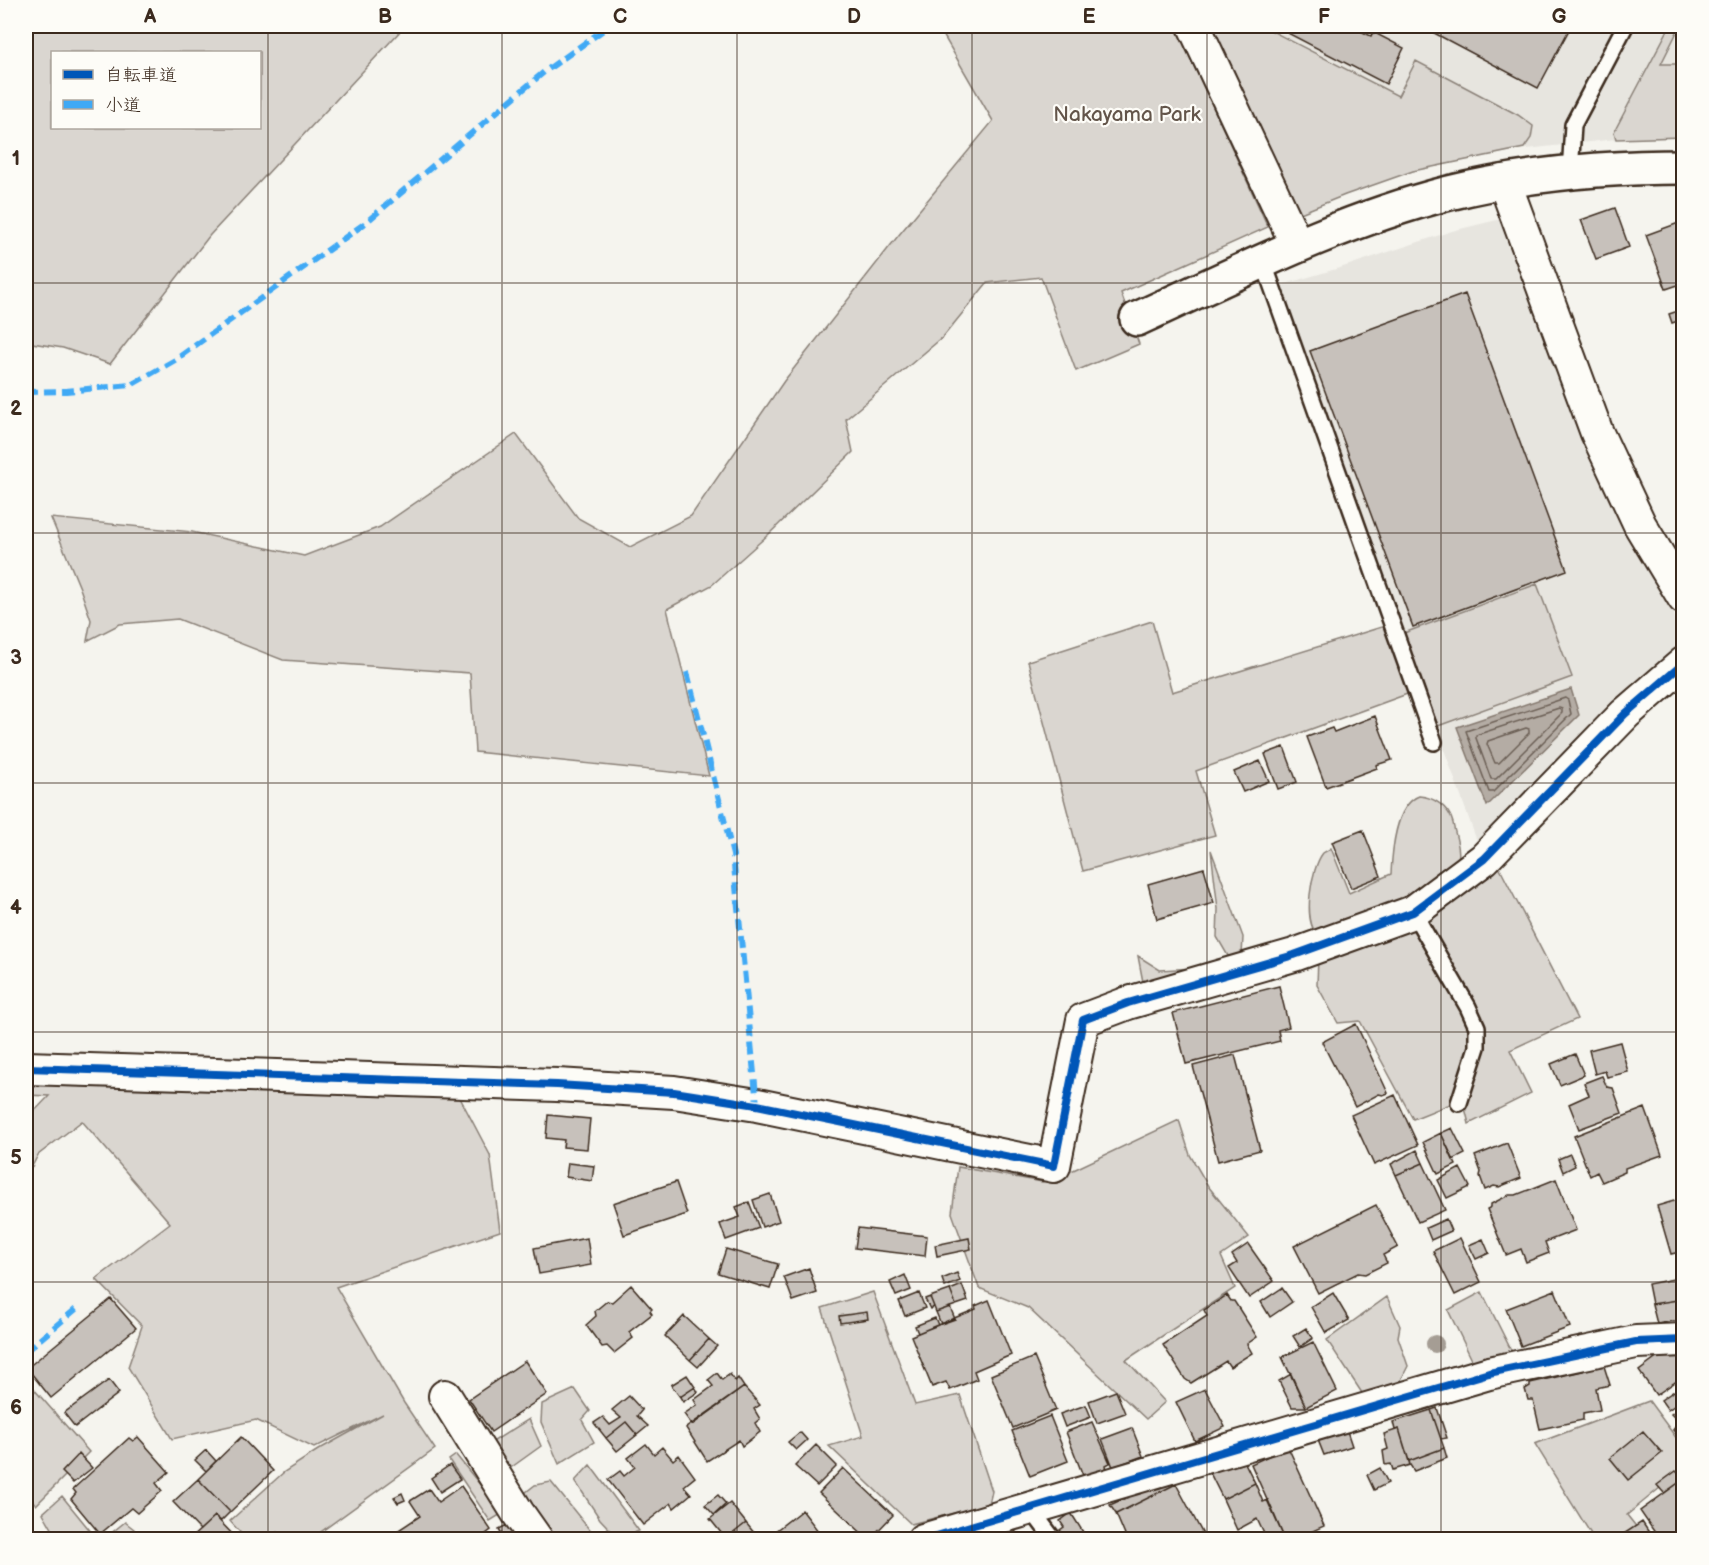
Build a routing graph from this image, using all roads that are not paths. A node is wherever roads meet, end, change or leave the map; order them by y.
1 (1194, 26) edge
2 (1625, 26) edge
3 (1683, 167) edge
4 (1570, 173) junction
5 (1504, 181) junction
6 (1297, 245) junction
7 (1263, 261) junction
8 (1137, 320) dead end
9 (1683, 598) edge
10 (1683, 663) edge
11 (1434, 742) dead end
12 (1413, 912) junction
13 (26, 1068) edge
14 (1459, 1103) dead end
15 (1683, 1340) edge
16 (445, 1396) dead end
17 (1030, 1508) junction
18 (537, 1539) edge
19 (923, 1539) edge
20 (1054, 1539) edge

1 - 6 street
2 - 4 lane
3 - 4 street
4 - 5 street
5 - 6 street
5 - 9 street
6 - 7 street
7 - 8 street
7 - 11 lane
10 - 12 street
12 - 13 street
12 - 14 lane
15 - 17 street
16 - 18 street
17 - 19 street
17 - 20 lane

